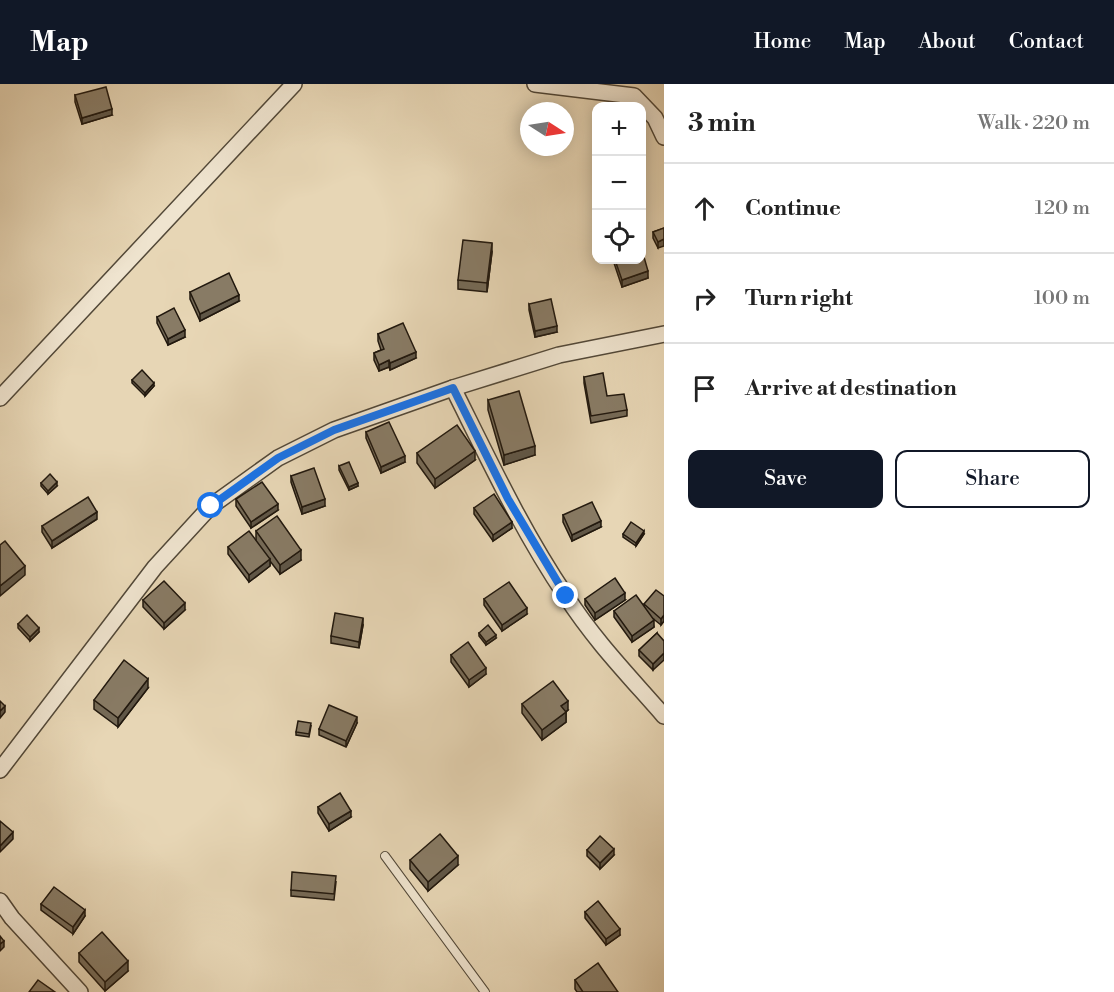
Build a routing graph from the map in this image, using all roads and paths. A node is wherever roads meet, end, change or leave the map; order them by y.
1 (294, 84) edge
2 (535, 84) edge
3 (664, 137) edge
4 (664, 334) edge
5 (453, 388) junction
6 (0, 398) edge
7 (664, 716) edge
8 (0, 770) edge
9 (385, 856) dead end
10 (0, 901) edge
11 (81, 992) edge
12 (485, 992) edge

1 - 6 street
2 - 3 street
4 - 5 street
5 - 7 street
5 - 8 street
9 - 12 lane
10 - 11 street

